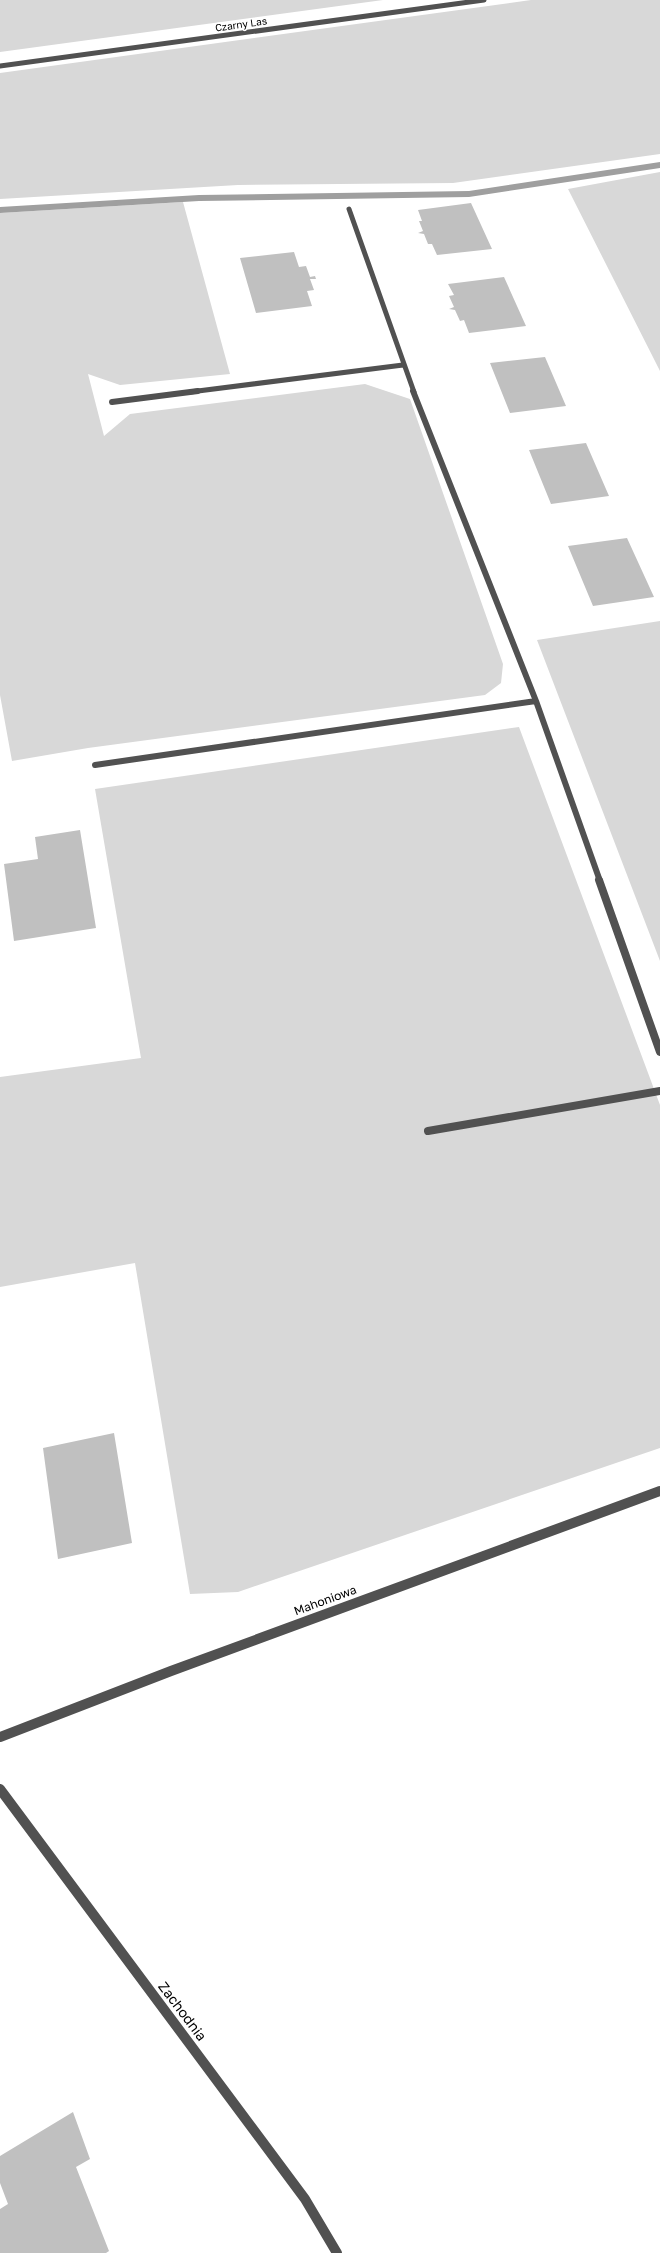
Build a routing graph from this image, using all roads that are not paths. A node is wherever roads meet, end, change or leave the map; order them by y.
1 (484, 0) edge
2 (0, 66) edge
3 (349, 209) dead end
4 (403, 365) junction
5 (112, 402) dead end
6 (536, 701) junction
7 (95, 765) dead end
8 (660, 1052) edge
9 (660, 1091) edge
10 (428, 1131) dead end
11 (660, 1491) edge
12 (0, 1737) edge
13 (0, 1789) edge
14 (337, 2253) edge

1 - 2 street, Czarny Las
3 - 4 street
4 - 5 street
4 - 6 street
6 - 7 street
6 - 8 street
9 - 10 street
11 - 12 street, Mahoniowa
13 - 14 street, Zachodnia

